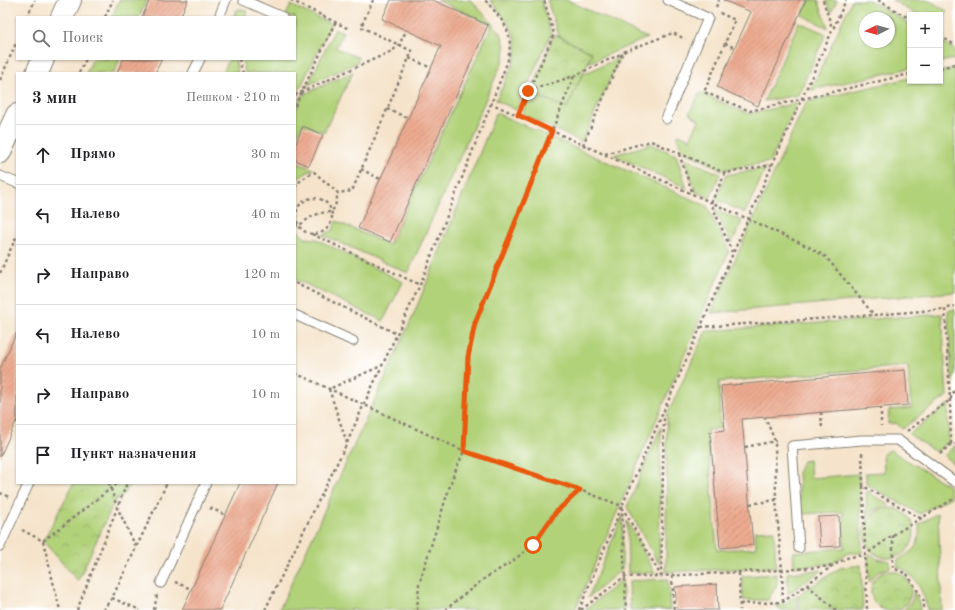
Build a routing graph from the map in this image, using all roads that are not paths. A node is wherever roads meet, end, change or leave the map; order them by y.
1 (70, 0) edge
2 (226, 0) edge
3 (243, 0) edge
4 (668, 0) edge
5 (62, 16) edge
6 (219, 16) edge
7 (280, 16) edge
8 (43, 60) edge
9 (200, 60) edge
10 (37, 72) edge
11 (194, 72) edge
12 (16, 117) edge
13 (666, 118) dead end
14 (0, 152) edge
15 (0, 176) edge
16 (16, 183) edge
17 (296, 315) edge
18 (352, 341) dead end
19 (955, 482) edge
20 (30, 484) edge
21 (206, 484) edge
22 (0, 546) edge
23 (799, 548) dead end
24 (161, 583) dead end

1 - 5 main road
2 - 6 lane
3 - 7 lane
4 - 13 lane
8 - 10 main road
9 - 11 lane
12 - 14 main road
15 - 16 lane
17 - 18 lane
19 - 23 lane
20 - 22 lane
21 - 24 lane

